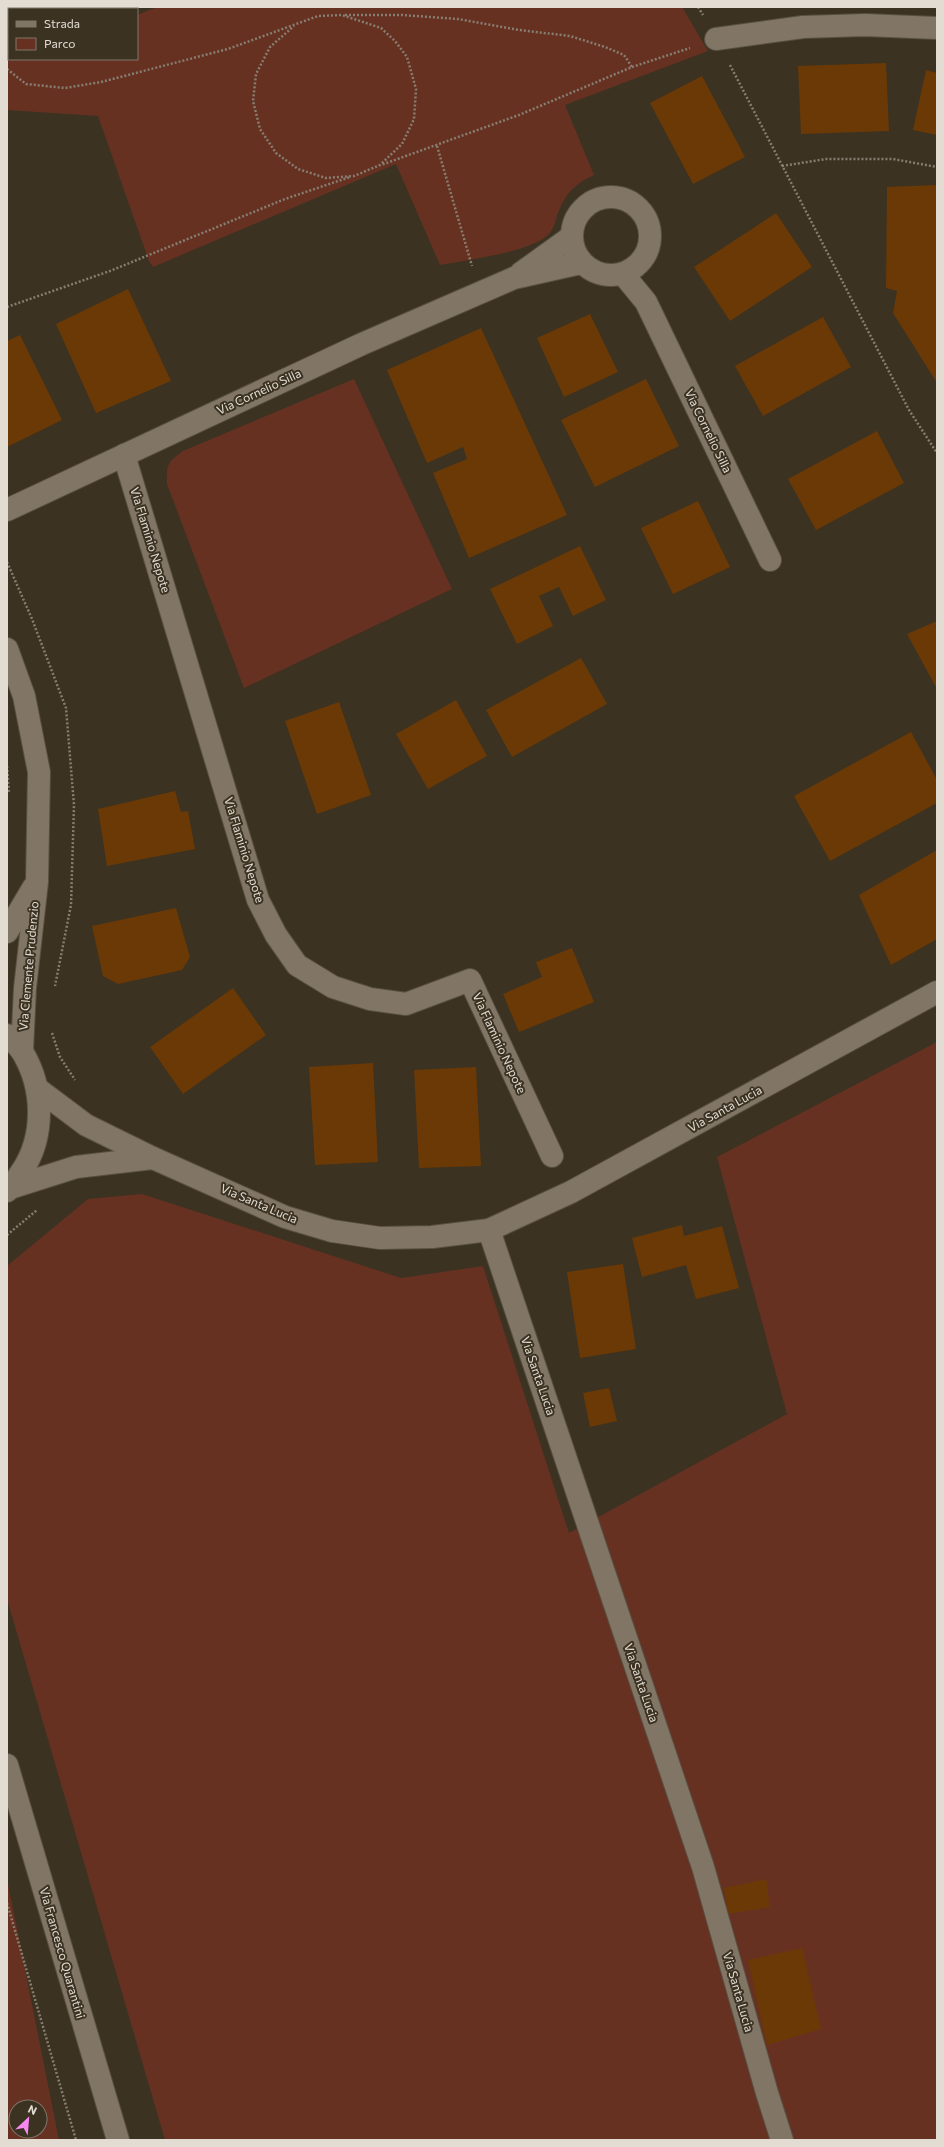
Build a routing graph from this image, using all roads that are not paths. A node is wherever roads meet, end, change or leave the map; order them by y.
1 (937, 28) edge
2 (716, 39) road end
3 (571, 237) junction
4 (641, 261) junction
5 (582, 263) junction
6 (623, 274) junction
7 (514, 278) junction
8 (646, 302) junction
9 (124, 455) junction
10 (7, 510) edge
11 (770, 560) dead end
12 (7, 649) edge
13 (37, 882) junction
14 (7, 932) edge
15 (937, 992) edge
16 (7, 1035) edge
17 (22, 1051) junction
18 (38, 1088) junction
19 (552, 1156) dead end
20 (153, 1158) junction
21 (9, 1190) edge
22 (488, 1230) junction
23 (7, 1765) edge
24 (118, 2140) edge
25 (782, 2140) edge

1 - 2 street
3 - 4 street
3 - 5 street
3 - 7 street, Via Cornelio Silla
4 - 6 street
4 - 8 street, Via Cornelio Silla
5 - 6 street
5 - 7 street, Via Cornelio Silla
6 - 8 street, Via Cornelio Silla
7 - 9 street, Via Cornelio Silla
8 - 11 street, Via Cornelio Silla
9 - 10 street, Via Cornelio Silla
9 - 19 street, Via Flaminio Nepote
12 - 13 street, Via Clemente Prudenzio
13 - 14 street, Via Clemente Prudenzio
13 - 17 street, Via Clemente Prudenzio
15 - 22 street, Via Santa Lucia
16 - 17 street
17 - 18 street
18 - 20 street, Via Santa Lucia
18 - 21 street
20 - 21 street
20 - 22 street, Via Santa Lucia
22 - 25 street, Via Santa Lucia
23 - 24 street, Via Francesco Quarantini

